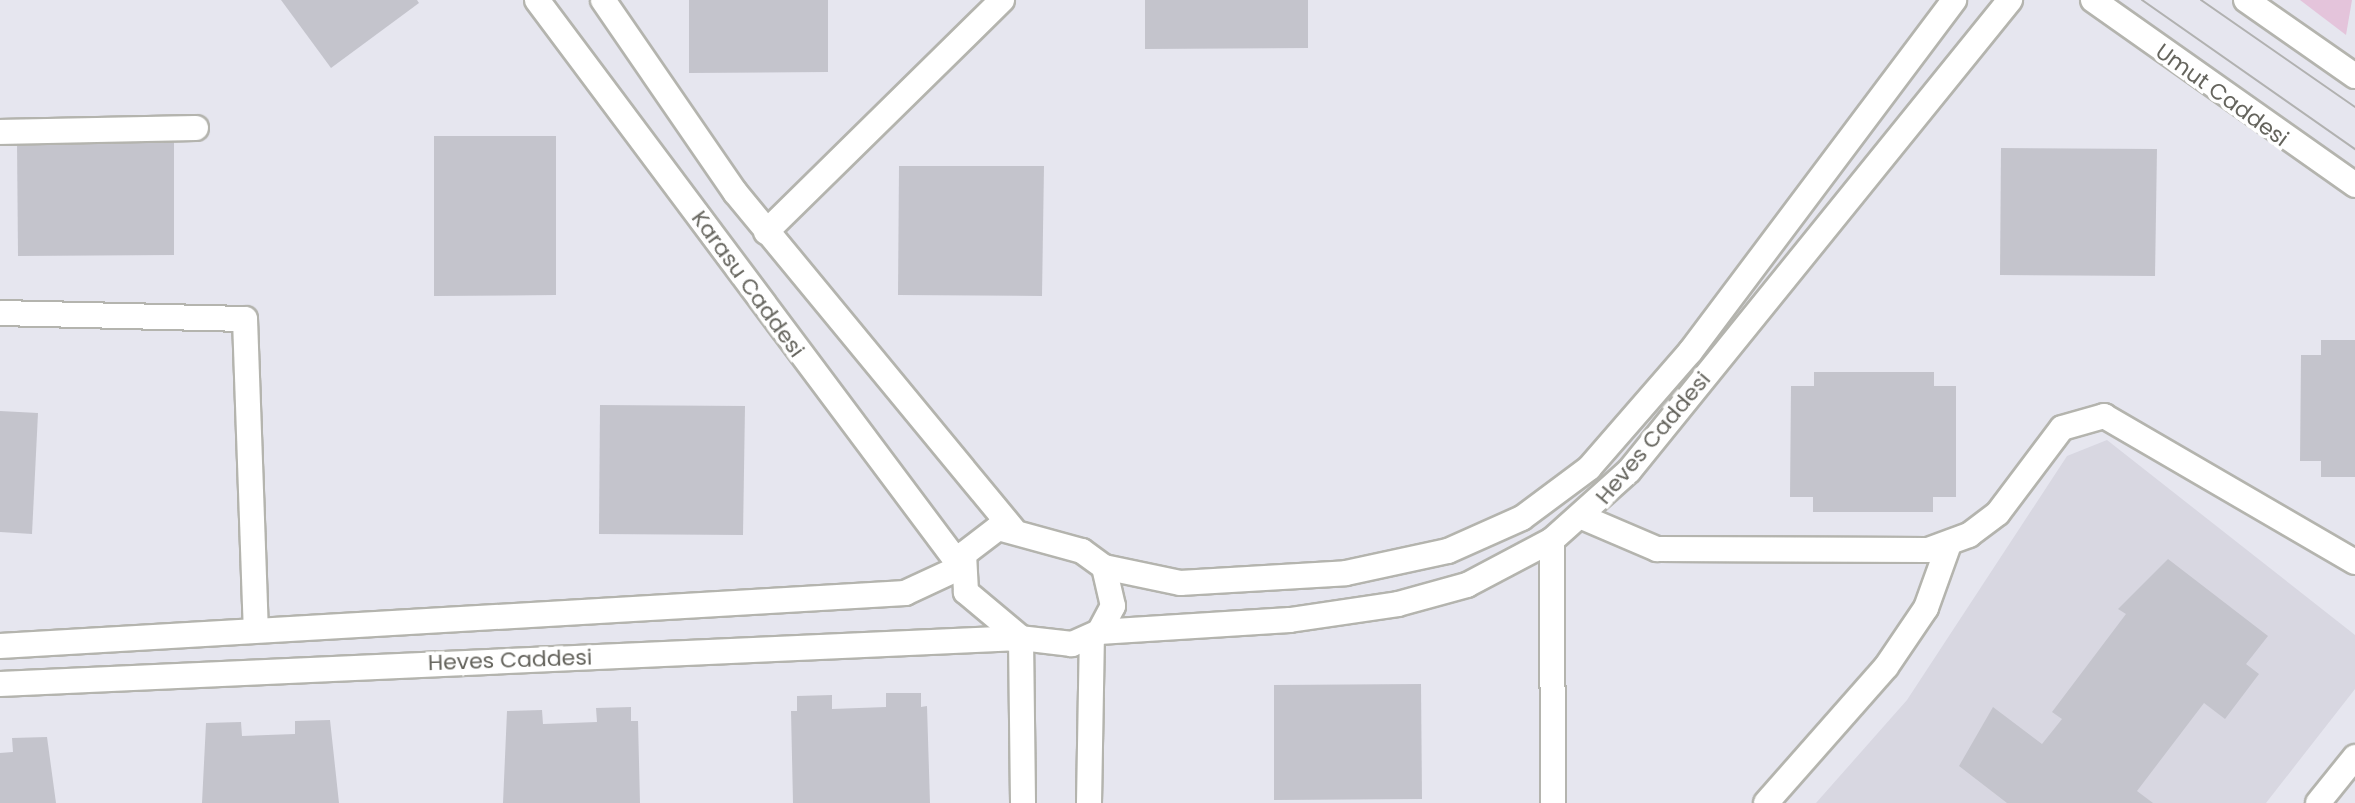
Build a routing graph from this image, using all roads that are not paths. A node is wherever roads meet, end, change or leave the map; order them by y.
1 (537, 0) edge
2 (603, 0) edge
3 (1002, 0) edge
4 (1954, 0) edge
5 (2010, 0) edge
6 (2093, 0) edge
7 (2246, 0) edge
8 (2355, 76) edge
9 (196, 128) dead end
10 (0, 132) edge
11 (2355, 185) edge
12 (766, 232) junction
13 (0, 313) edge
14 (1582, 517) junction
15 (1013, 529) junction
16 (1552, 540) junction
17 (1949, 544) junction
18 (2355, 562) edge
19 (961, 567) junction
20 (1104, 567) junction
21 (256, 630) junction
22 (1095, 634) junction
23 (1021, 638) junction
24 (0, 646) edge
25 (0, 684) edge
26 (2355, 757) edge
27 (1023, 803) edge
28 (1089, 803) edge
29 (1553, 803) edge
30 (1766, 803) edge
31 (2318, 803) edge

1 - 19 street, Karasu Caddesi
2 - 12 street, Karasu Caddesi
3 - 12 street
4 - 20 street, Heves Caddesi
5 - 14 street, Heves Caddesi
6 - 11 street, Umut Caddesi
7 - 8 street
9 - 10 street
12 - 15 street, Karasu Caddesi
13 - 21 street
14 - 16 street, Heves Caddesi
14 - 17 street
15 - 19 street
15 - 20 street
16 - 22 street, Heves Caddesi
16 - 29 street
17 - 18 street
17 - 30 street
19 - 21 street, Heves Caddesi
19 - 23 street
20 - 22 street
21 - 24 street, Heves Caddesi
22 - 23 street
22 - 28 street
23 - 25 street, Heves Caddesi
23 - 27 street
26 - 31 street

